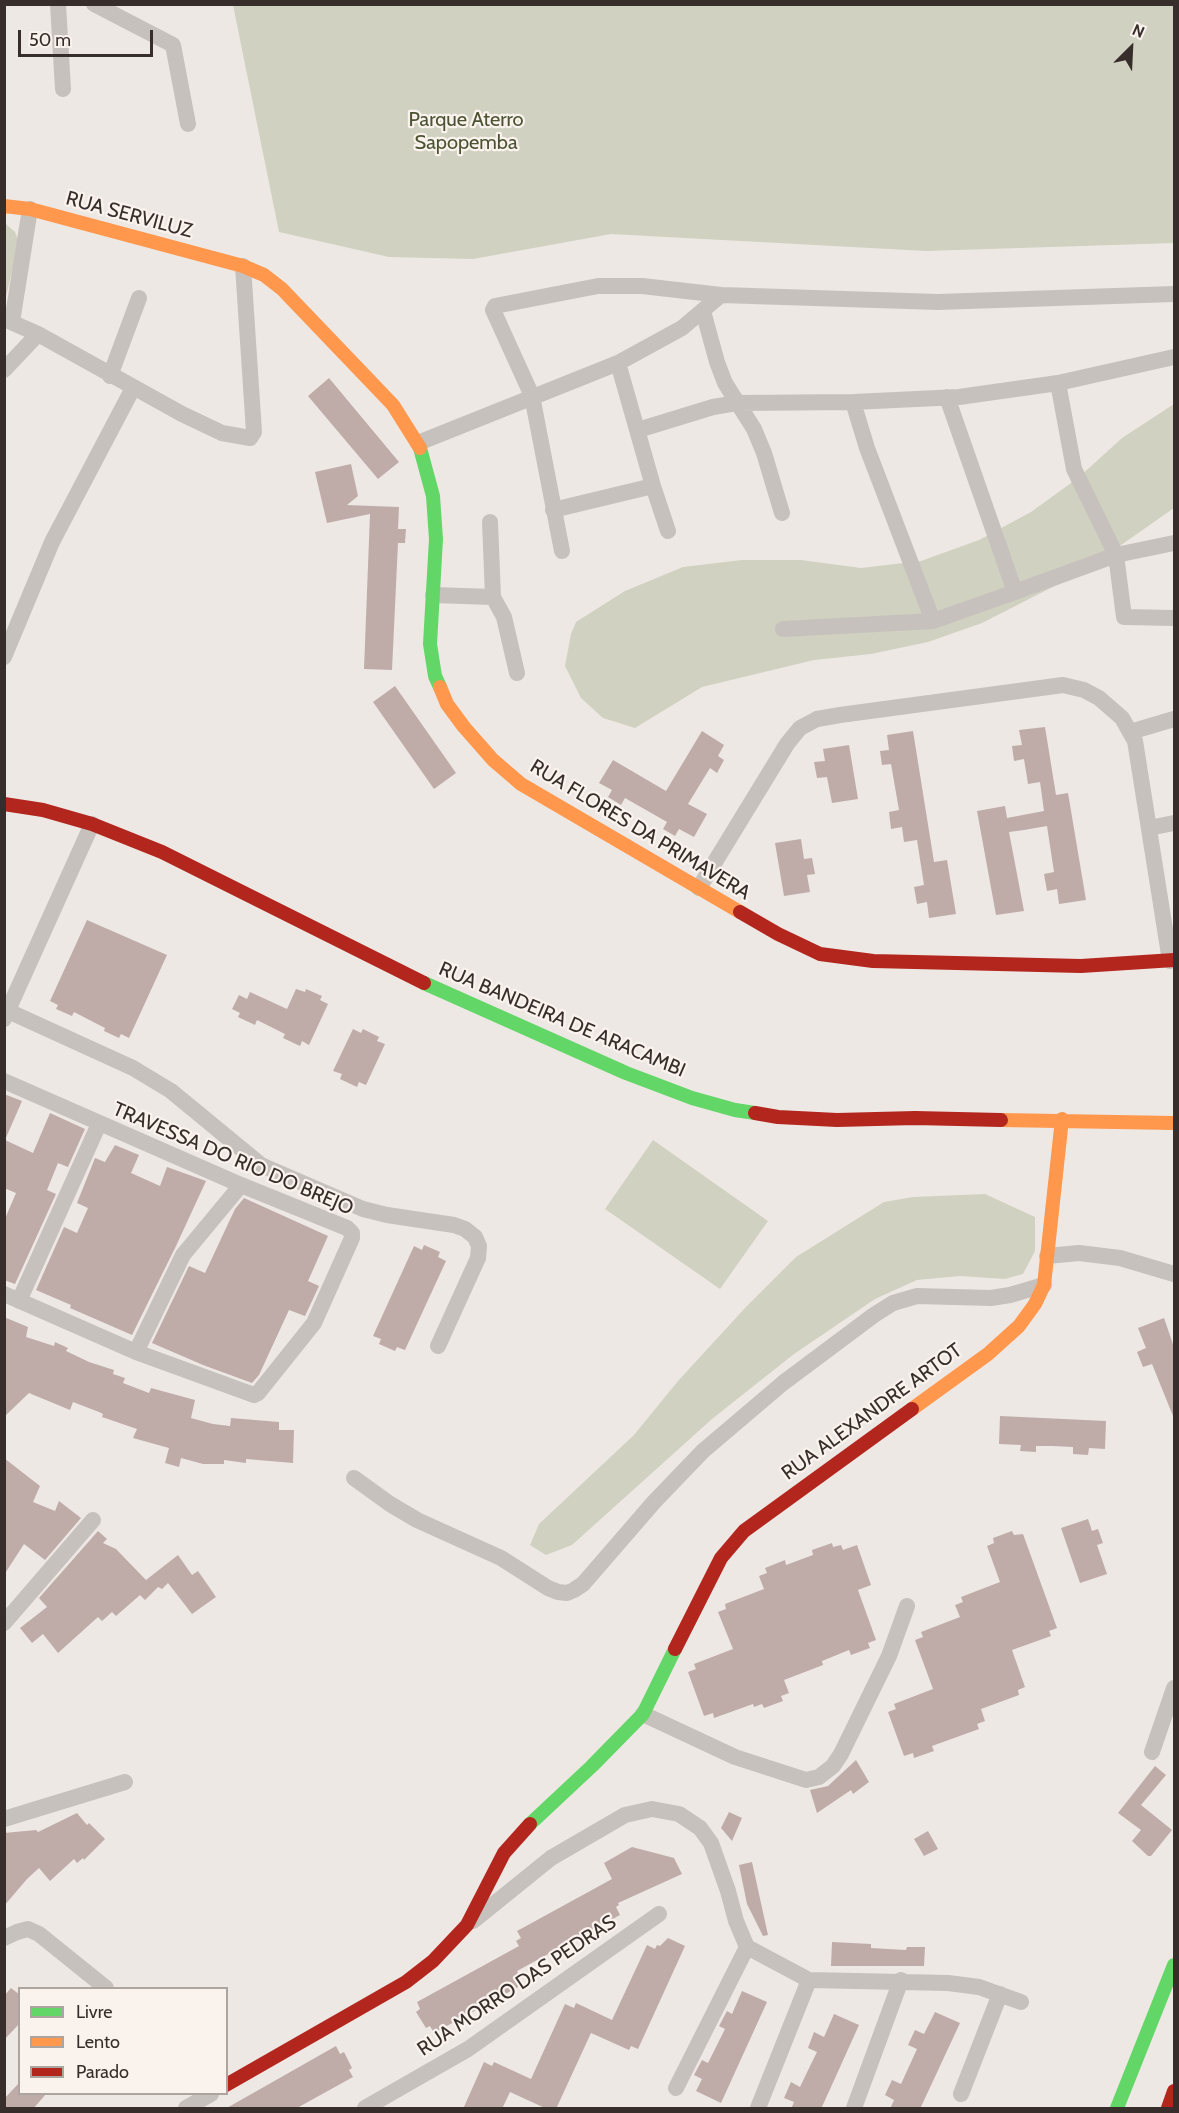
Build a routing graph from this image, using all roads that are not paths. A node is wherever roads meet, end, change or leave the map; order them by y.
1 (58, 4) edge
2 (94, 4) edge
3 (63, 89) dead end
4 (188, 124) dead end
5 (4, 206) edge
6 (30, 209) junction
7 (243, 266) junction
8 (1174, 294) edge
9 (721, 295) junction
10 (139, 298) dead end
11 (703, 311) junction
12 (8, 321) edge
13 (38, 334) junction
14 (1174, 357) edge
15 (618, 363) junction
16 (4, 370) edge
17 (110, 376) junction
18 (1058, 383) junction
19 (133, 388) junction
20 (532, 396) junction
21 (947, 397) junction
22 (853, 402) junction
23 (737, 403) junction
24 (638, 430) junction
25 (418, 443) junction
26 (653, 486) junction
27 (553, 510) junction
28 (782, 513) dead end
29 (490, 522) dead end
30 (668, 531) dead end
31 (1174, 543) edge
32 (562, 551) dead end
33 (1116, 555) junction
34 (1015, 592) junction
35 (433, 595) junction
36 (493, 597) junction
37 (1174, 618) edge
38 (933, 621) junction
39 (783, 629) dead end
40 (4, 657) edge
41 (517, 673) dead end
42 (1174, 719) edge
43 (1130, 732) junction
44 (4, 804) edge
45 (1174, 823) edge
46 (92, 824) junction
47 (1149, 828) junction
48 (699, 888) junction
49 (1172, 961) edge
50 (6, 1015) edge
51 (4, 1081) edge
52 (1062, 1119) junction
53 (1174, 1123) edge
54 (99, 1124) junction
55 (261, 1165) junction
56 (246, 1187) junction
57 (1047, 1256) junction
58 (1174, 1274) edge
59 (1044, 1285) junction
60 (12, 1297) edge
61 (438, 1346) dead end
62 (136, 1352) junction
63 (354, 1478) dead end
64 (93, 1520) dead end
65 (907, 1606) dead end
66 (4, 1623) edge
67 (1174, 1688) edge
68 (643, 1714) junction
69 (1152, 1752) dead end
70 (125, 1782) dead end
71 (4, 1819) edge
72 (659, 1914) dead end
73 (467, 1925) junction
74 (4, 1938) edge
75 (747, 1947) junction
76 (1174, 1965) edge
77 (809, 1980) junction
78 (902, 1980) junction
79 (104, 1987) edge
80 (1000, 1994) junction
81 (1021, 2002) dead end
82 (228, 2084) edge
83 (676, 2088) dead end
84 (1174, 2091) edge
85 (961, 2094) dead end
86 (209, 2095) edge
87 (186, 2109) edge
88 (365, 2109) edge
89 (758, 2109) edge
90 (854, 2109) edge
91 (1117, 2109) edge
92 (1168, 2109) edge

1 - 3 street
2 - 4 street
5 - 6 main road, RUA SERVILUZ
6 - 7 main road, RUA SERVILUZ
6 - 12 street
7 - 19 street
7 - 25 main road, RUA FLORES DA PRIMAVERA
8 - 9 street
9 - 11 street
9 - 20 street
10 - 17 street
11 - 15 street
11 - 23 street
12 - 13 street
13 - 16 street
13 - 17 street
14 - 18 street
15 - 20 street
15 - 24 street
17 - 19 street
18 - 21 street
18 - 33 street
19 - 40 street
20 - 25 street
20 - 27 street
21 - 22 street
21 - 34 street
22 - 23 street
22 - 38 street
23 - 24 street
23 - 28 street
24 - 26 street
25 - 35 main road, RUA FLORES DA PRIMAVERA
26 - 27 street
26 - 30 street
27 - 32 street
29 - 36 street
31 - 33 street
33 - 34 street
33 - 37 street
34 - 38 street
35 - 36 street
35 - 48 main road, RUA FLORES DA PRIMAVERA
36 - 41 street
38 - 39 street
42 - 43 street
43 - 47 street
43 - 48 street
44 - 46 main road, RUA BANDEIRA DE ARACAMBI
45 - 47 street
46 - 50 street
46 - 52 main road, RUA BANDEIRA DE ARACAMBI
47 - 49 street
48 - 49 main road, RUA FLORES DA PRIMAVERA
50 - 55 street
51 - 54 street, TRAVESSA DO RIO DO BREJO
52 - 53 main road, RUA BANDEIRA DE ARACAMBI
52 - 57 main road, RUA ALEXANDRE ARTOT
54 - 56 street, TRAVESSA DO RIO DO BREJO
54 - 60 street
55 - 56 street
55 - 61 street
56 - 62 street
56 - 62 street, TRAVESSA DO RIO DO BREJO
57 - 58 street
57 - 59 main road, RUA ALEXANDRE ARTOT
59 - 63 street
59 - 68 main road, RUA ALEXANDRE ARTOT
60 - 62 street, TRAVESSA DO RIO DO BREJO
64 - 66 street
65 - 68 street
67 - 69 street
68 - 73 main road, RUA ALEXANDRE ARTOT
70 - 71 street
72 - 88 street, RUA MORRO DAS PEDRAS
73 - 75 street
73 - 82 main road, RUA ALEXANDRE ARTOT
74 - 79 street
75 - 77 street
75 - 83 street
76 - 91 main road
77 - 78 street
77 - 89 street
78 - 80 street
78 - 90 street
80 - 81 street
80 - 85 street
84 - 92 main road
86 - 87 street

